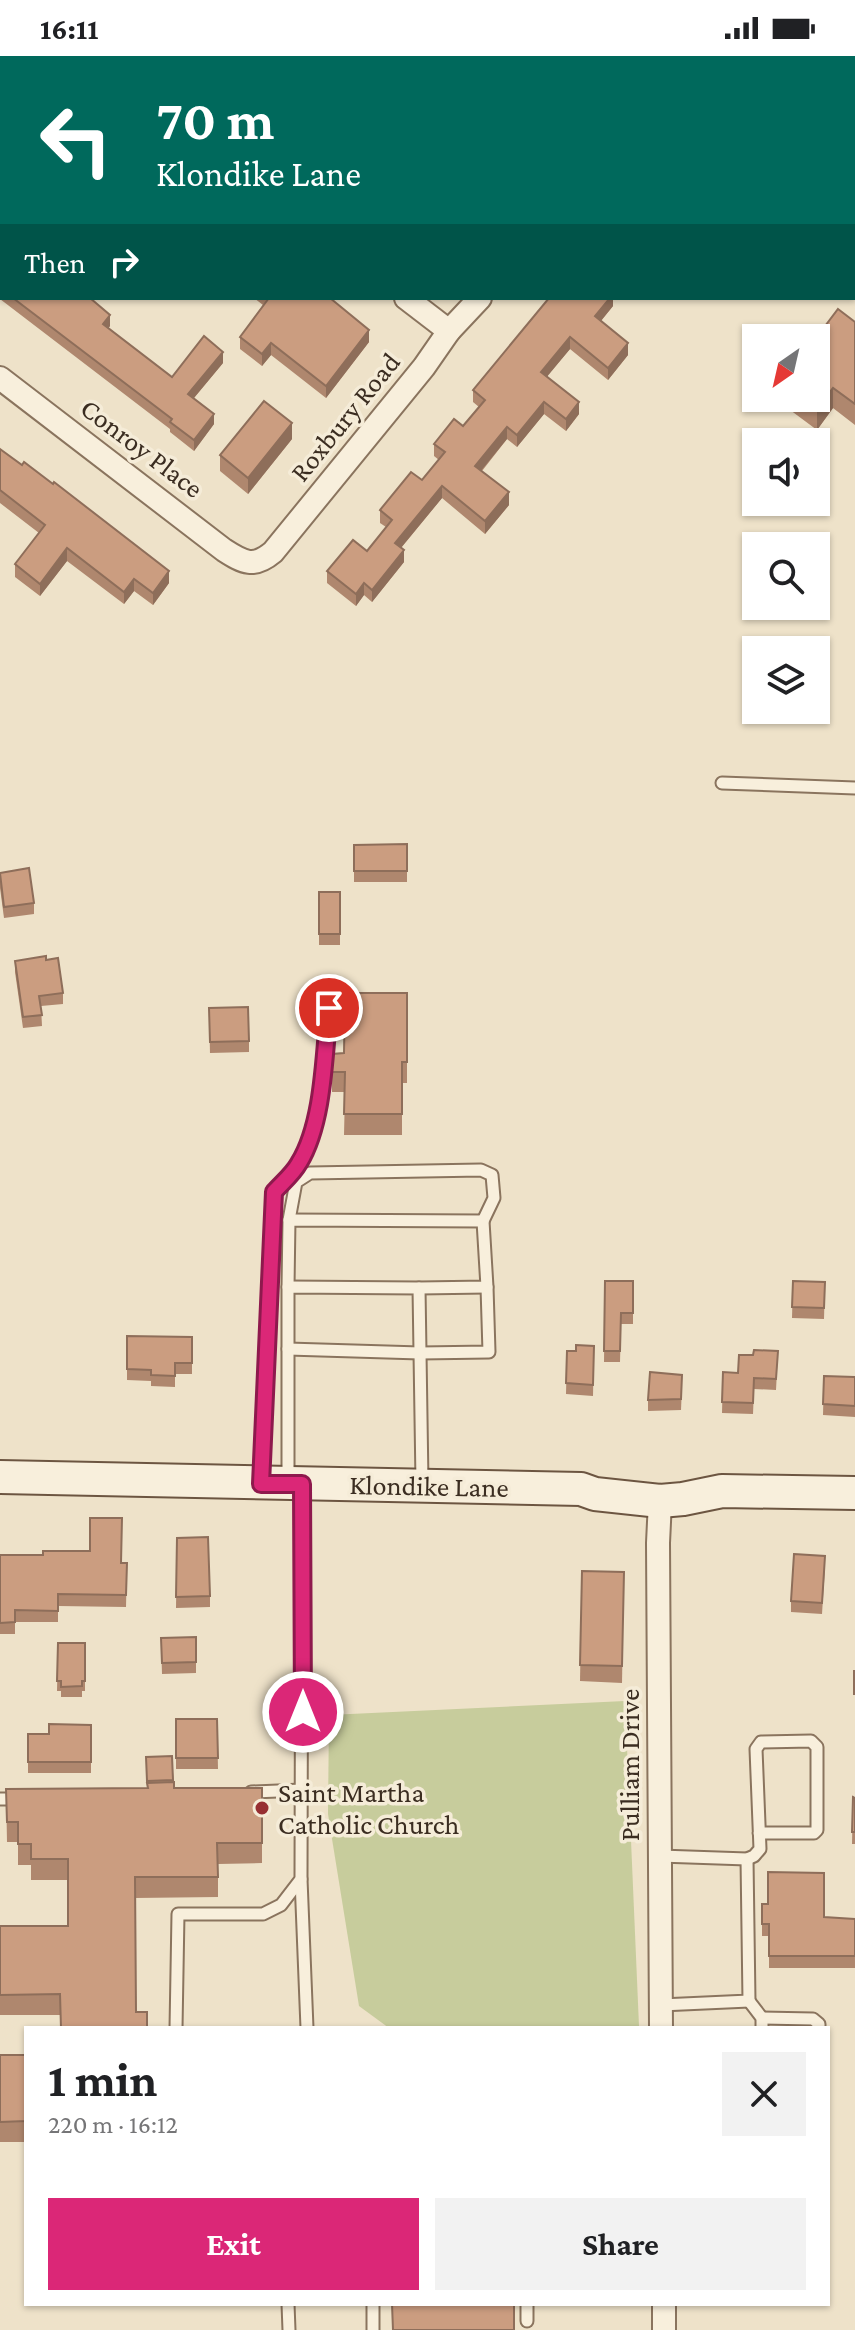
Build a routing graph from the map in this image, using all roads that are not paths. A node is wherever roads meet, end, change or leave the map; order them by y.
1 (409, 300) edge
2 (478, 300) edge
3 (449, 331) junction
4 (0, 378) edge
5 (249, 562) joint
6 (722, 783) dead end
7 (855, 788) edge
8 (329, 1008) dead end
9 (289, 1220) junction
10 (483, 1221) junction
11 (288, 1287) junction
12 (487, 1287) junction
13 (419, 1288) junction
14 (288, 1349) junction
15 (420, 1353) junction
16 (0, 1477) edge
17 (284, 1483) junction
18 (422, 1486) junction
19 (855, 1493) edge
20 (660, 1501) junction
21 (302, 1790) junction
22 (238, 1792) edge
23 (32, 1798) edge
24 (0, 1799) edge
25 (759, 1833) junction
26 (660, 1856) junction
27 (747, 1859) junction
28 (301, 1879) junction
29 (749, 2001) junction
30 (661, 2005) junction
31 (762, 2023) edge
32 (176, 2026) edge
33 (307, 2026) edge
34 (661, 2026) edge
35 (819, 2026) edge
36 (288, 2306) edge
37 (373, 2306) edge
38 (527, 2306) edge
39 (664, 2306) edge
40 (527, 2321) dead end
41 (289, 2330) edge
42 (373, 2330) edge
43 (664, 2330) edge

1 - 3 street
2 - 3 street, Roxbury Road
3 - 5 street, Roxbury Road
4 - 5 street, Conroy Place
6 - 7 lane
8 - 17 lane
9 - 10 lane
9 - 10 lane
9 - 11 lane
10 - 12 lane
11 - 13 lane
11 - 14 lane
12 - 13 lane
12 - 15 lane
13 - 15 lane
14 - 15 lane
14 - 17 lane
15 - 18 lane
16 - 17 street, Klondike Lane
17 - 18 street, Klondike Lane
17 - 21 lane
18 - 20 street, Klondike Lane
19 - 20 street, Klondike Lane
20 - 26 street, Pulliam Drive
21 - 22 lane
21 - 28 lane
23 - 24 lane
25 - 25 lane
25 - 27 lane
26 - 27 lane
26 - 30 street, Pulliam Drive
27 - 29 lane
28 - 32 lane
28 - 33 lane
29 - 30 lane
29 - 31 lane
30 - 34 street, Pulliam Drive
31 - 35 lane
36 - 41 lane
37 - 42 lane
38 - 40 lane
39 - 43 street

